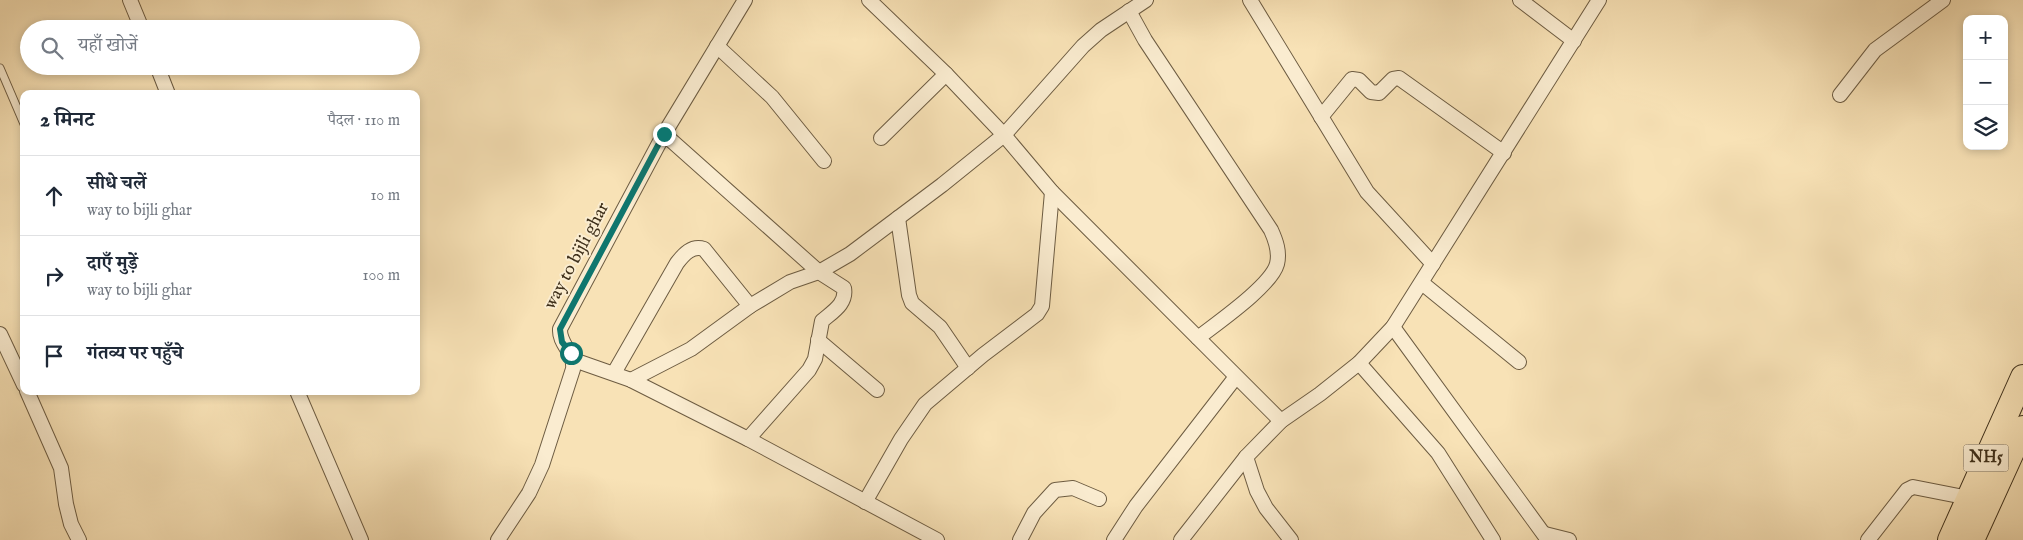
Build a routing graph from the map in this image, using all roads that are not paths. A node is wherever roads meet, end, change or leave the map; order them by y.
1 (130, 0) edge
2 (745, 0) edge
3 (869, 0) edge
4 (1146, 0) edge
5 (1250, 0) edge
6 (1520, 0) edge
7 (1599, 0) edge
8 (1944, 0) edge
9 (1129, 12) junction
10 (138, 20) edge
11 (1574, 41) junction
12 (717, 46) junction
13 (0, 68) edge
14 (946, 74) junction
15 (161, 75) edge
16 (166, 90) edge
17 (1840, 94) dead end
18 (20, 115) edge
19 (1321, 117) junction
20 (664, 134) junction
21 (1004, 135) junction
22 (880, 138) dead end
23 (1504, 153) junction
24 (824, 161) dead end
25 (1052, 192) junction
26 (898, 218) junction
27 (1433, 264) junction
28 (819, 272) junction
29 (1422, 283) junction
30 (750, 306) junction
31 (1393, 327) junction
32 (0, 334) edge
33 (1198, 338) junction
34 (818, 340) junction
35 (574, 360) junction
36 (1520, 362) dead end
37 (1359, 363) junction
38 (968, 368) junction
39 (614, 373) junction
40 (20, 376) edge
41 (2023, 377) edge
42 (1236, 378) junction
43 (631, 380) junction
44 (877, 390) dead end
45 (29, 395) edge
46 (299, 395) edge
47 (1281, 421) junction
48 (2023, 428) edge
49 (748, 439) junction
50 (1246, 457) junction
51 (1969, 498) junction
52 (1099, 499) dead end
53 (865, 502) junction
54 (1546, 537) edge
55 (79, 540) edge
56 (361, 540) edge
57 (498, 540) edge
58 (937, 540) edge
59 (1020, 540) edge
60 (1114, 540) edge
61 (1182, 540) edge
62 (1291, 540) edge
63 (1493, 540) edge
64 (1569, 540) edge
65 (1868, 540) edge
66 (1950, 540) edge
67 (1972, 540) edge

1 - 10 street
2 - 12 street, way to bijli ghar
3 - 14 street
4 - 9 street
5 - 19 street
6 - 11 street
7 - 11 street
8 - 17 street
9 - 21 street
9 - 33 street
11 - 23 street
12 - 20 street, way to bijli ghar
12 - 24 street
13 - 18 lane
14 - 21 street
14 - 22 street
15 - 16 street
19 - 23 street
19 - 27 street
20 - 28 street
20 - 35 street, way to bijli ghar
21 - 25 street
21 - 26 street
23 - 27 street
25 - 33 street
25 - 38 street
26 - 28 street
26 - 38 street
27 - 29 street
28 - 30 street
28 - 34 street
29 - 31 street
29 - 36 street
30 - 39 street
30 - 43 street
31 - 37 street
31 - 54 street
32 - 40 street
33 - 42 street
34 - 44 street
34 - 49 street
35 - 39 street
35 - 57 street
37 - 47 street
37 - 63 street
38 - 53 street
39 - 43 street
41 - 51 highway, NH5
42 - 47 street
42 - 60 street
43 - 49 street
45 - 55 street
46 - 56 street
47 - 50 street
48 - 67 highway, NH5
49 - 53 street
50 - 61 street
50 - 62 street
51 - 65 street
51 - 66 highway, NH5
52 - 59 street
53 - 58 street
54 - 64 street

